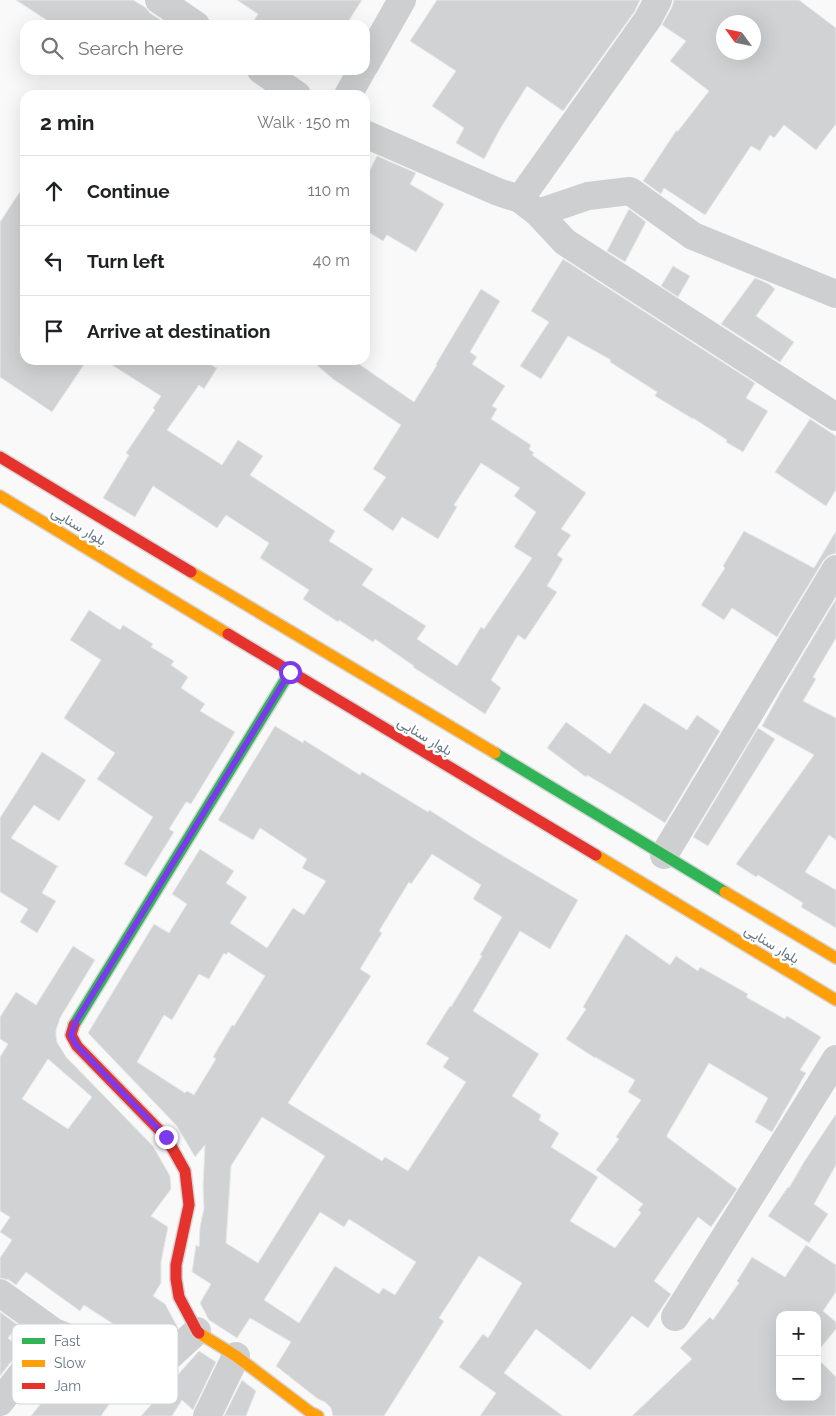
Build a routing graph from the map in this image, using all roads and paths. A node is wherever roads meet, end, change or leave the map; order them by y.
1 (159, 0) edge
2 (402, 0) edge
3 (658, 0) edge
4 (189, 20) edge
5 (370, 57) edge
6 (268, 75) edge
7 (359, 75) edge
8 (290, 90) edge
9 (351, 90) edge
10 (370, 136) edge
11 (529, 206) junction
12 (836, 294) edge
13 (836, 417) edge
14 (0, 457) edge
15 (1, 498) edge
16 (836, 569) edge
17 (290, 672) junction
18 (664, 855) junction
19 (836, 958) edge
20 (836, 1000) edge
21 (836, 1059) edge
22 (0, 1293) edge
23 (675, 1317) dead end
24 (43, 1324) edge
25 (197, 1331) junction
26 (178, 1348) edge
27 (236, 1356) junction
28 (12, 1386) edge
29 (0, 1402) edge
30 (207, 1416) edge
31 (318, 1416) edge

1 - 4 street
2 - 5 street
3 - 11 street
6 - 8 street
7 - 9 street
10 - 11 street
11 - 12 street
11 - 13 street
14 - 18 main road, بلوار سنایی
15 - 17 main road, بلوار سنایی
16 - 18 street
17 - 20 main road, بلوار سنایی
17 - 25 main road
18 - 19 main road, بلوار سنایی
21 - 23 street
22 - 24 street
25 - 26 street
25 - 27 main road
27 - 30 street
27 - 31 main road
28 - 29 street

